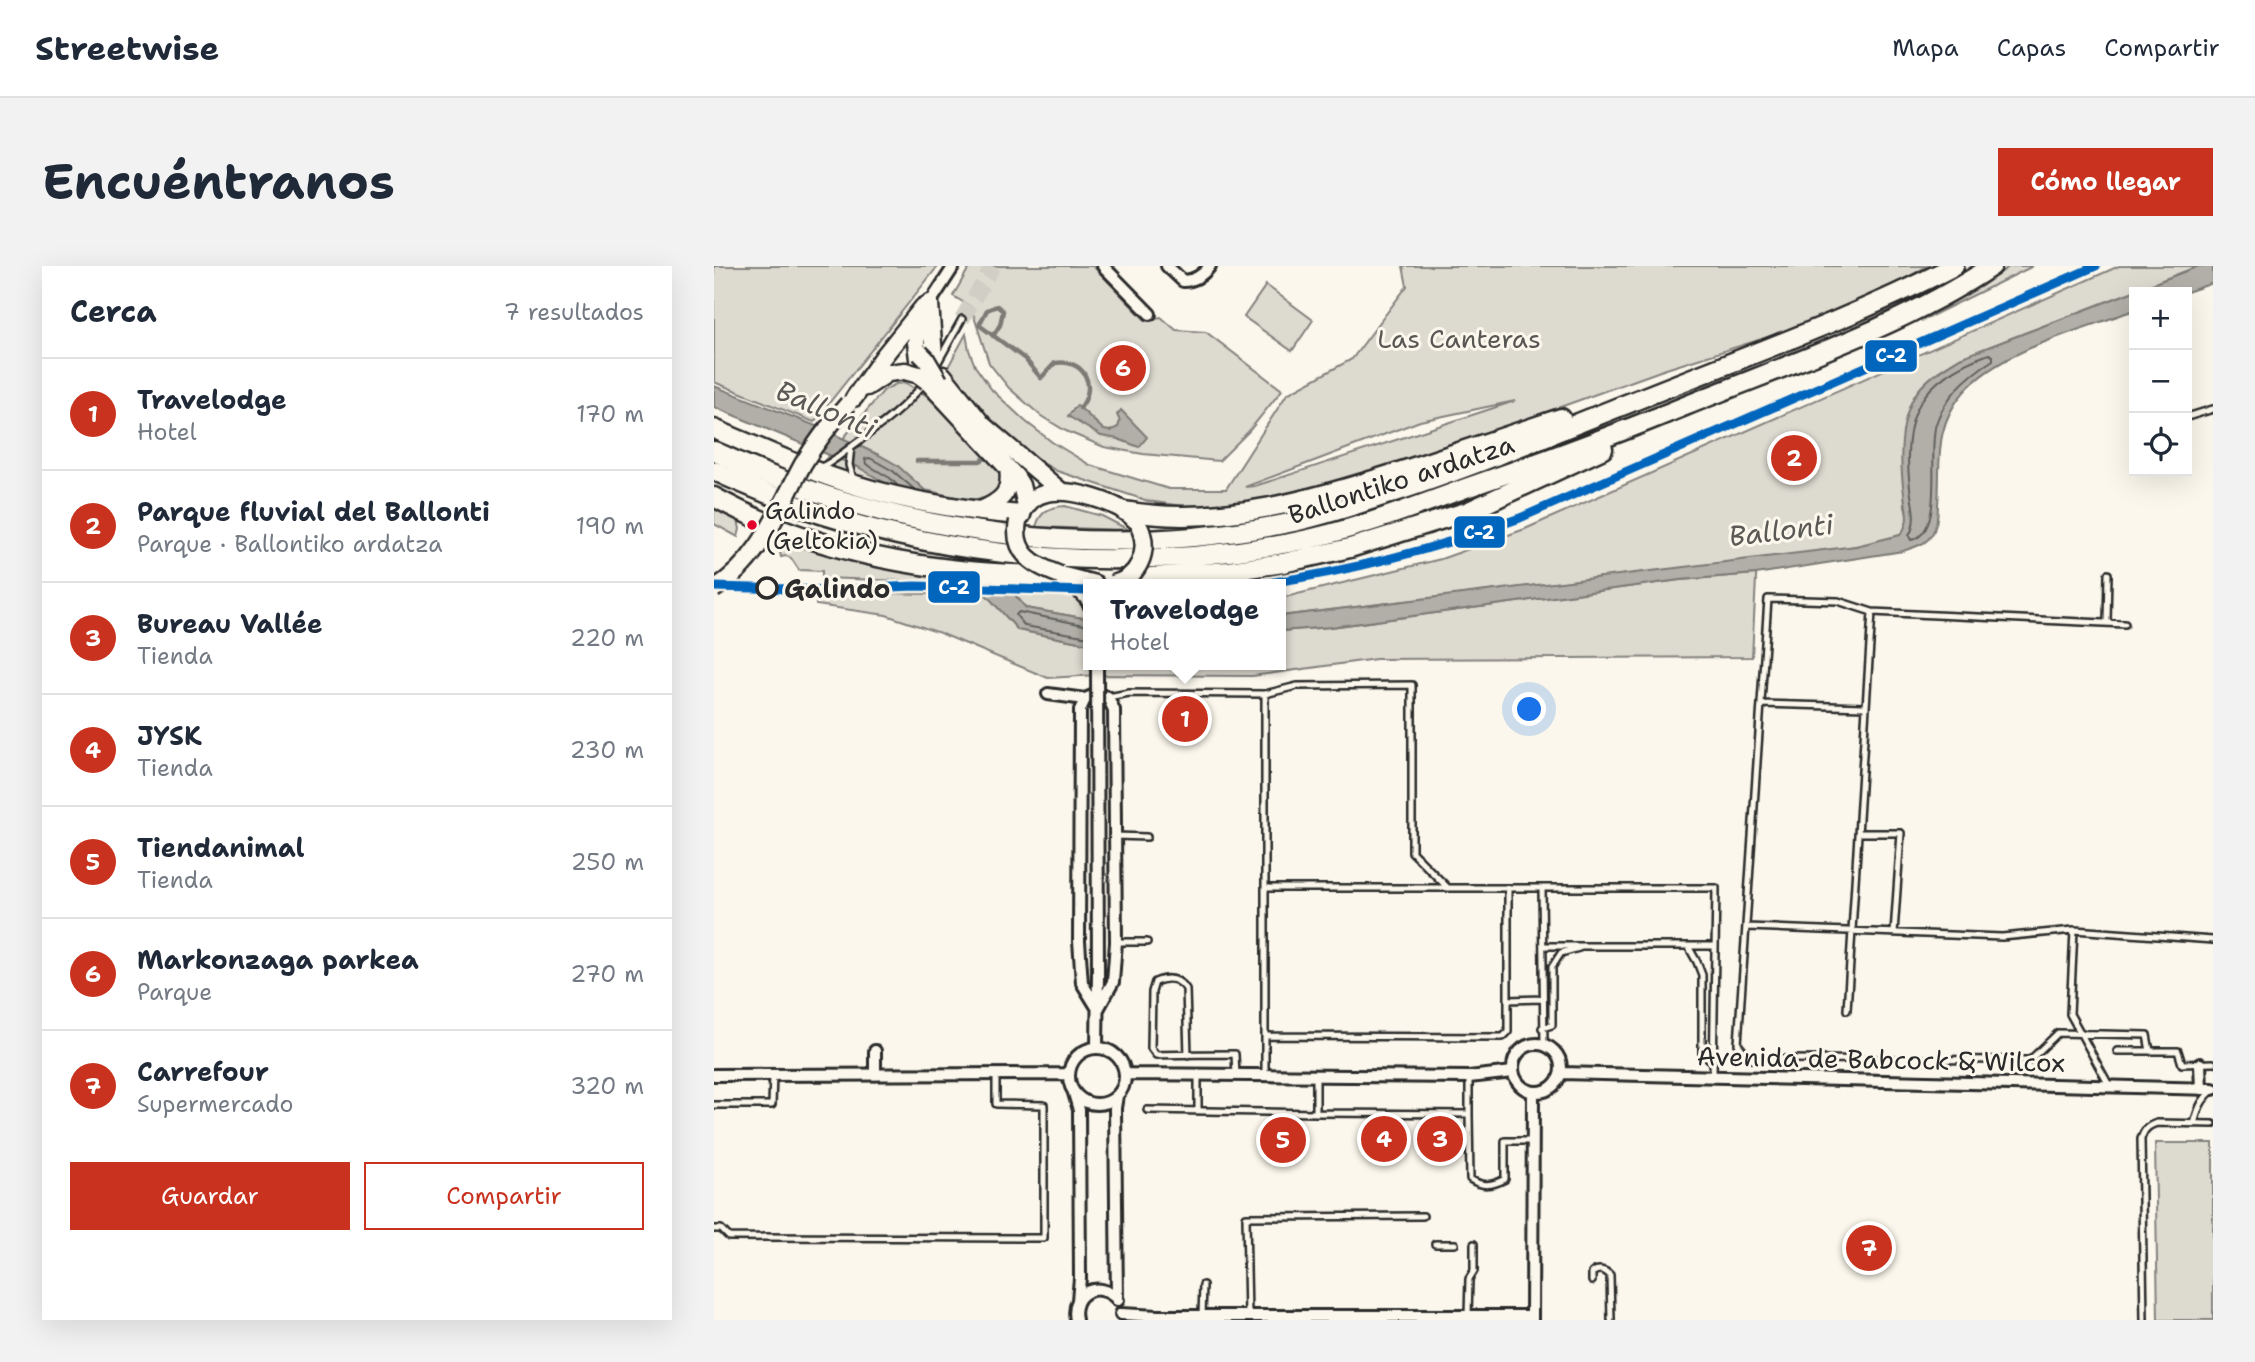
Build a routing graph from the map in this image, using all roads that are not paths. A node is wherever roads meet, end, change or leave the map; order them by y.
1 (954, 266) edge
2 (1103, 266) edge
3 (1167, 266) edge
4 (1210, 266) edge
5 (1955, 266) edge
6 (1992, 266) edge
7 (926, 305) junction
8 (1150, 314) dead end
9 (962, 319) tunnel mouth
10 (918, 354) junction
11 (883, 357) junction
12 (936, 382) junction
13 (1646, 396) junction
14 (851, 401) junction
15 (2213, 409) edge
16 (2192, 415) edge
17 (1642, 423) junction
18 (714, 429) edge
19 (851, 447) junction
20 (714, 451) edge
21 (1008, 468) junction
22 (812, 470) junction
23 (714, 471) edge
24 (855, 485) junction
25 (1062, 492) junction
26 (714, 497) edge
27 (979, 511) junction
28 (1125, 512) junction
29 (1022, 514) junction
30 (2108, 574) dead end
31 (1063, 576) junction
32 (1124, 579) edge
33 (1148, 579) edge
34 (1083, 581) edge
35 (714, 589) edge
36 (1083, 597) edge
37 (1872, 612) junction
38 (2107, 623) junction
39 (2125, 624) dead end
40 (1097, 670) edge
41 (1048, 694) dead end
42 (1265, 694) junction
43 (1108, 697) junction
44 (1085, 699) junction
45 (1761, 704) junction
46 (1865, 707) junction
47 (1858, 832) junction
48 (1115, 836) junction
49 (1147, 837) dead end
50 (1265, 888) junction
51 (1448, 888) junction
52 (1508, 888) junction
53 (1542, 888) junction
54 (1747, 927) junction
55 (2074, 930) junction
56 (1852, 931) junction
57 (1894, 933) junction
58 (2213, 940) edge
59 (1116, 942) junction
60 (1147, 942) dead end
61 (1543, 946) junction
62 (1585, 946) junction
63 (1688, 946) junction
64 (1715, 946) junction
65 (1542, 999) junction
66 (1508, 1000) junction
67 (1098, 1009) junction
68 (1847, 1010) dead end
69 (1542, 1028) junction
70 (2079, 1032) junction
71 (1265, 1036) junction
72 (1544, 1045) junction
73 (1097, 1047) junction
74 (875, 1051) dead end
75 (2118, 1051) dead end
76 (2150, 1051) junction
77 (1188, 1055) junction
78 (1713, 1062) junction
79 (2200, 1063) junction
80 (2213, 1063) edge
81 (1513, 1073) junction
82 (1561, 1073) junction
83 (996, 1074) junction
84 (1069, 1074) junction
85 (1125, 1074) junction
86 (714, 1075) edge
87 (773, 1075) junction
88 (874, 1075) junction
89 (1198, 1075) junction
90 (1236, 1076) junction
91 (1265, 1076) junction
92 (1316, 1076) junction
93 (1469, 1077) junction
94 (1713, 1077) junction
95 (2110, 1087) junction
96 (2201, 1089) junction
97 (2213, 1089) edge
98 (1533, 1092) junction
99 (1074, 1093) junction
100 (1117, 1096) junction
101 (714, 1105) edge
102 (1147, 1110) dead end
103 (1198, 1110) junction
104 (1316, 1113) junction
105 (1469, 1114) junction
106 (2194, 1124) junction
107 (2213, 1124) edge
108 (1532, 1141) junction
109 (1423, 1216) dead end
110 (714, 1229) edge
111 (1435, 1244) dead end
112 (1455, 1244) dead end
113 (1474, 1244) dead end
114 (1592, 1281) dead end
115 (1203, 1285) dead end
116 (1078, 1300) junction
117 (1117, 1300) junction
118 (1202, 1316) junction
119 (1248, 1316) junction
120 (1468, 1316) junction
121 (1121, 1317) edge
122 (1532, 1318) edge
123 (1076, 1320) edge
124 (1611, 1320) edge
125 (2144, 1320) edge

1 - 7 street
2 - 8 street
3 - 4 street
5 - 13 main road, Ballontiko ardatza
6 - 17 main road, Ballontiko ardatza
7 - 10 street
7 - 11 street
7 - 12 street
9 - 19 lane
10 - 11 street
10 - 12 street
11 - 14 street
12 - 14 street, bridge
12 - 21 street
12 - 25 street
13 - 20 main road, Ballontiko ardatza
13 - 28 main road
14 - 35 street, bridge
15 - 16 lane
17 - 23 main road, Ballontiko ardatza
17 - 33 main road
18 - 22 main road
19 - 22 lane
19 - 24 lane
21 - 27 street
21 - 29 street
22 - 24 main road
24 - 27 main road
25 - 28 street
25 - 29 street
26 - 31 main road
27 - 29 main road
28 - 32 street, bridge
29 - 31 street, bridge
30 - 38 lane
31 - 34 street
31 - 36 street
37 - 38 lane
37 - 45 lane
37 - 46 lane
38 - 39 lane
40 - 67 street, bridge
41 - 44 street
42 - 43 lane
42 - 50 lane
42 - 51 lane
43 - 44 street
43 - 48 street
44 - 67 street
45 - 46 lane
45 - 54 lane
46 - 47 lane
47 - 56 lane
47 - 57 lane
48 - 49 lane
48 - 59 street
50 - 51 lane
50 - 71 lane
51 - 52 lane
52 - 53 lane
52 - 66 lane
53 - 61 lane
53 - 64 lane
54 - 56 lane
54 - 70 lane
55 - 57 lane
55 - 58 lane
55 - 70 lane
56 - 57 lane
56 - 68 lane
59 - 60 lane
59 - 67 street
61 - 62 lane
61 - 65 lane
62 - 63 lane
62 - 69 lane
63 - 64 lane
63 - 78 lane
64 - 78 lane
65 - 66 lane
65 - 69 lane
66 - 71 lane
67 - 73 street
69 - 72 lane
70 - 76 lane
70 - 95 lane
71 - 91 lane
72 - 81 street
72 - 82 street
73 - 84 street
73 - 85 street
74 - 88 street
75 - 76 lane
76 - 79 lane
77 - 77 lane
77 - 90 lane
78 - 94 lane
79 - 80 lane
79 - 96 street
81 - 93 street
81 - 98 street
82 - 94 street, Avenida de Babcock & Wilcox
82 - 98 street
83 - 84 street
83 - 88 street
83 - 110 lane
84 - 99 street
85 - 89 street
85 - 100 street
86 - 87 street
87 - 88 street
87 - 101 lane
89 - 90 street
89 - 103 lane
90 - 91 street
91 - 92 street
92 - 93 street
92 - 104 lane
93 - 105 lane
94 - 95 street, Avenida de Babcock & Wilcox
95 - 96 street, Avenida de Babcock & Wilcox
96 - 97 street, Avenida de Babcock & Wilcox
97 - 106 lane
98 - 108 street
99 - 100 street
99 - 116 street
100 - 117 street
102 - 103 lane
103 - 104 lane
104 - 105 lane
105 - 108 lane
106 - 107 lane
106 - 125 lane
108 - 122 street
109 - 119 lane
111 - 112 lane
113 - 120 lane
114 - 124 lane
115 - 118 lane
116 - 117 street
116 - 123 street
117 - 121 street
118 - 119 street
118 - 121 street
119 - 120 street
120 - 122 street

